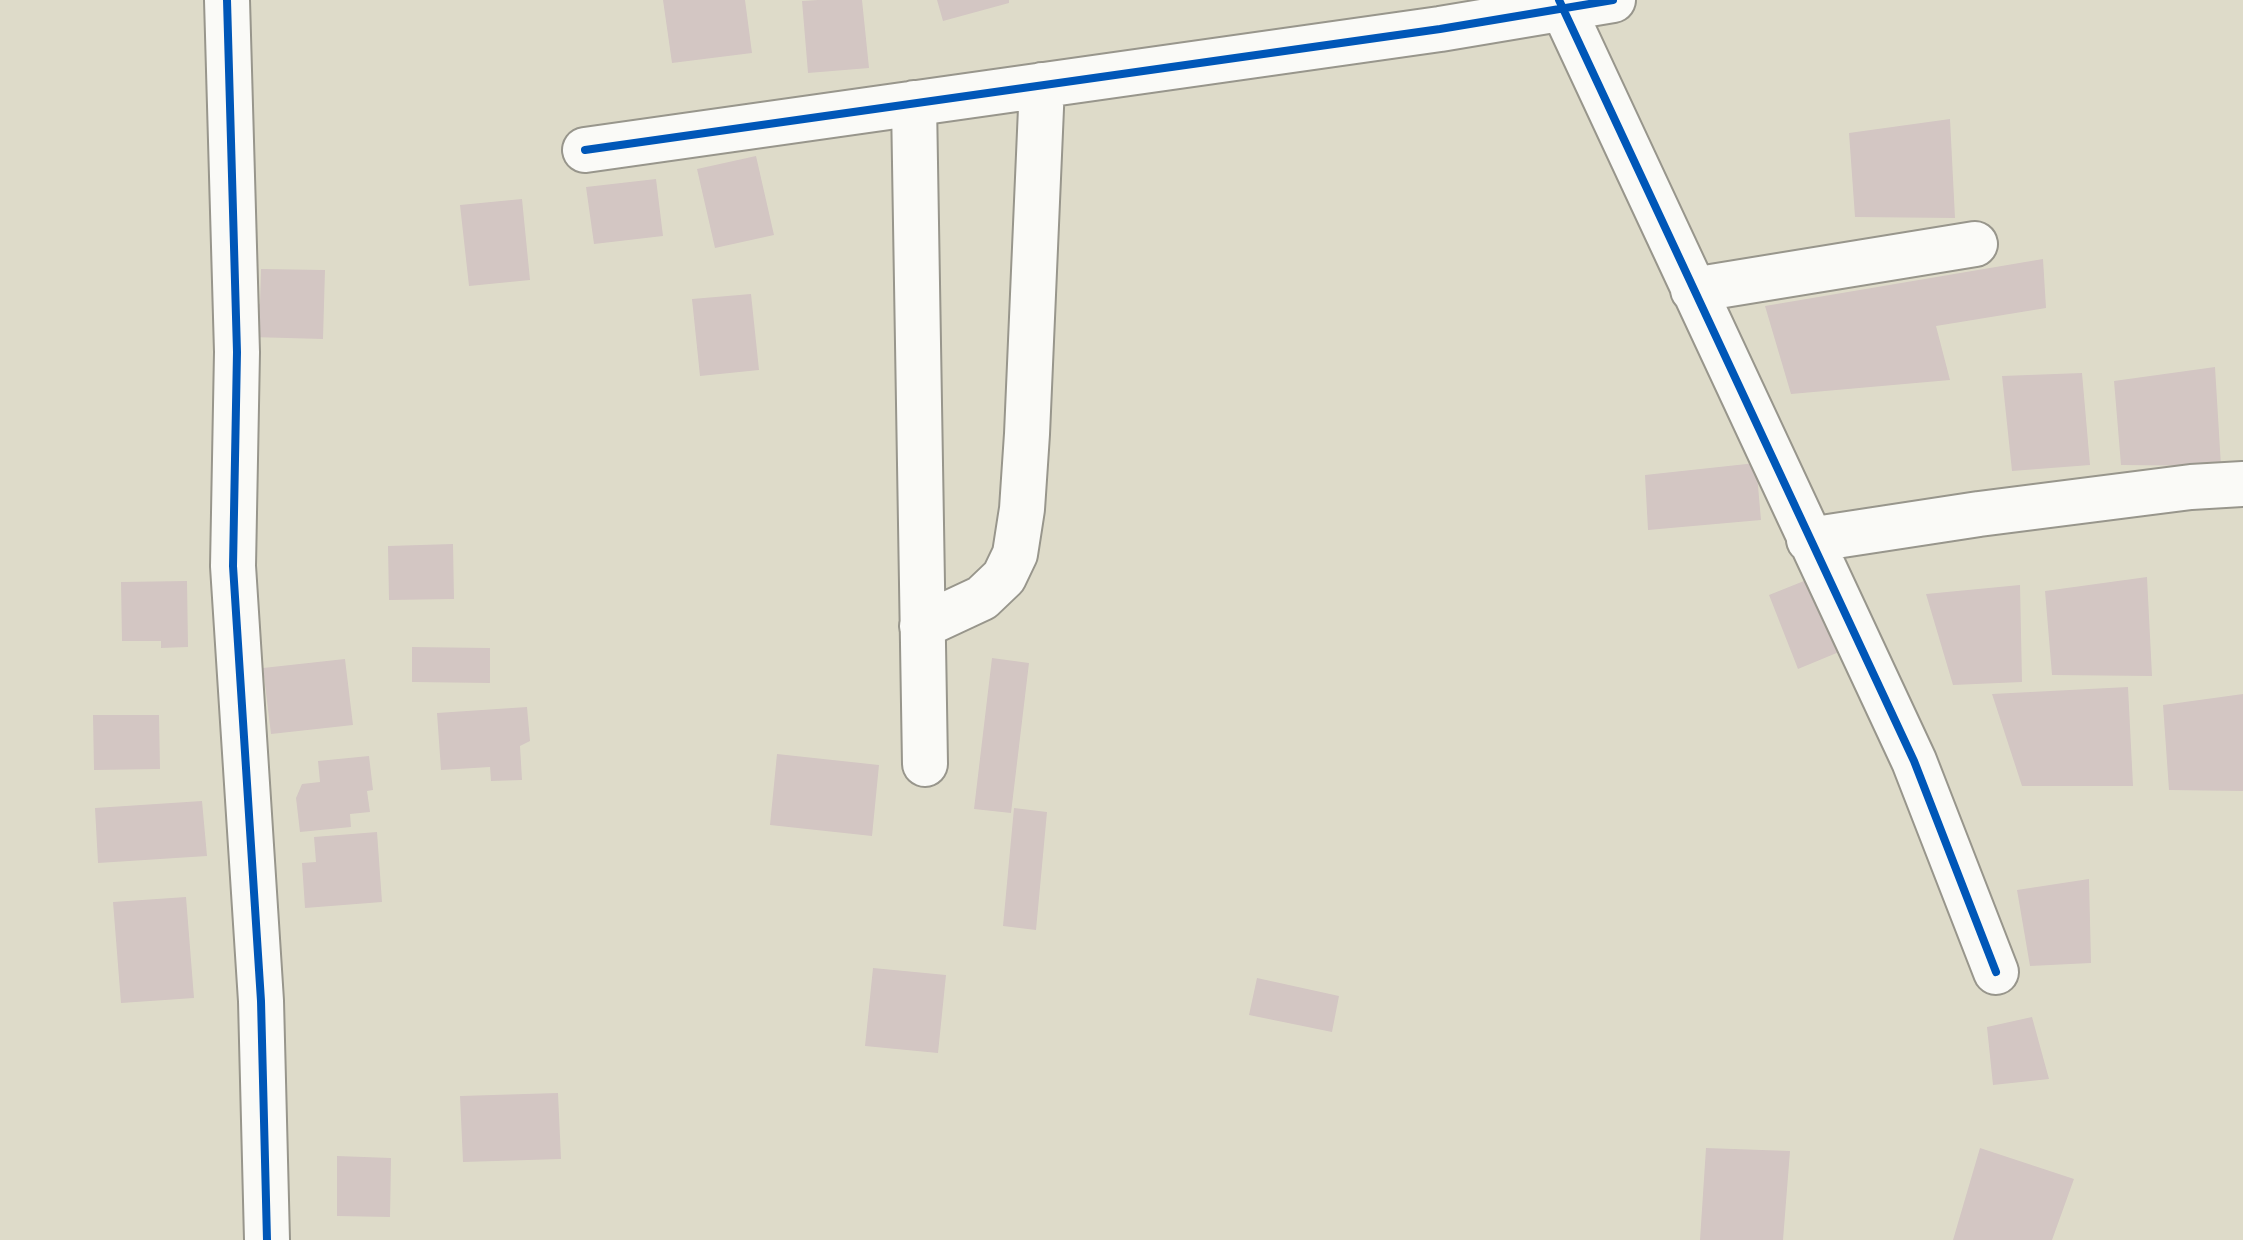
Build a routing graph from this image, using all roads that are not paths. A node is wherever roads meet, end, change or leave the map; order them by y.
1 (227, 0) edge
2 (1613, 0) edge
3 (1560, 4) edge
4 (1042, 85) junction
5 (914, 103) junction
6 (585, 150) dead end
7 (1975, 244) dead end
8 (1693, 290) junction
9 (2243, 484) edge
10 (1809, 540) junction
11 (922, 626) junction
12 (925, 764) dead end
13 (1996, 972) dead end
14 (267, 1240) edge

1 - 14 street
2 - 3 street
3 - 4 street
3 - 8 street
4 - 5 street
4 - 11 street
5 - 6 street
5 - 11 street
7 - 8 street
8 - 10 street
9 - 10 street
10 - 13 street
11 - 12 street

